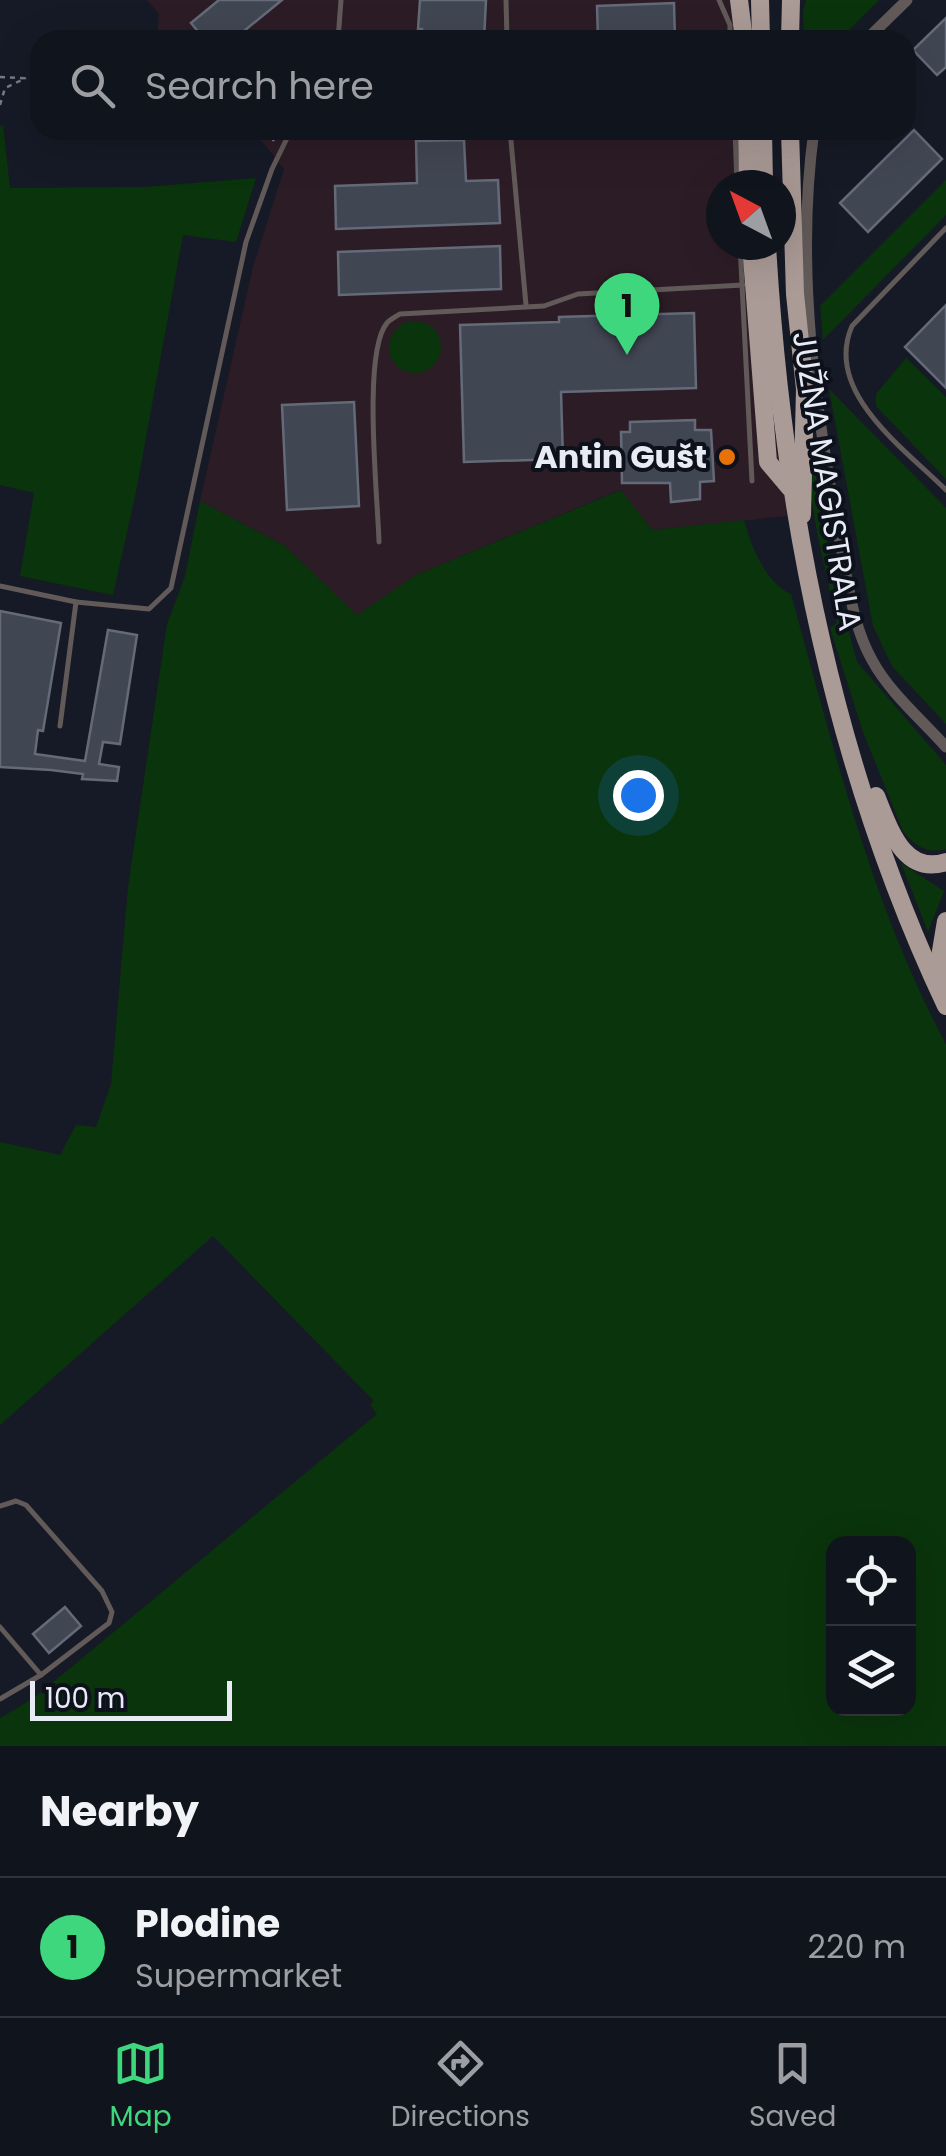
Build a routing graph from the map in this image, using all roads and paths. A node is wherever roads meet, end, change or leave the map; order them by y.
1 (342, 0) edge
2 (506, 0) edge
3 (719, 0) edge
4 (737, 0) edge
5 (760, 0) edge
6 (791, 0) edge
7 (906, 0) edge
8 (339, 30) edge
9 (507, 30) edge
10 (730, 30) edge
11 (743, 30) edge
12 (761, 30) edge
13 (790, 30) edge
14 (876, 30) edge
15 (0, 77) edge
16 (26, 78) junction
17 (30, 78) edge
18 (0, 105) edge
19 (274, 140) edge
20 (286, 140) edge
21 (511, 140) edge
22 (735, 140) edge
23 (747, 140) edge
24 (763, 140) edge
25 (790, 140) edge
26 (813, 140) edge
27 (282, 150) junction
28 (736, 170) edge
29 (748, 170) edge
30 (764, 170) edge
31 (946, 228) edge
32 (741, 260) edge
33 (752, 260) edge
34 (768, 260) edge
35 (743, 286) junction
36 (526, 305) junction
37 (752, 481) dead end
38 (790, 488) junction
39 (946, 490) edge
40 (379, 542) dead end
41 (804, 565) junction
42 (0, 586) edge
43 (76, 602) junction
44 (60, 726) dead end
45 (946, 747) edge
46 (858, 769) junction
47 (946, 862) edge
48 (946, 920) edge
49 (944, 1002) edge
50 (0, 1506) edge
51 (0, 1627) edge
52 (40, 1675) junction
53 (0, 1699) edge

1 - 8 lane
2 - 9 lane
3 - 10 lane
4 - 11 main road
5 - 12 main road
6 - 13 main road
7 - 14 street
15 - 16 path
16 - 17 path
16 - 18 path
19 - 27 path
20 - 27 lane
21 - 36 lane
22 - 28 lane
23 - 29 main road
24 - 30 main road
25 - 41 main road
26 - 45 street
27 - 43 lane
31 - 39 lane
32 - 35 lane
33 - 38 main road
34 - 38 main road, JUŽNA MAGISTRALA
35 - 36 lane
35 - 37 lane
36 - 40 lane
38 - 41 main road, JUŽNA MAGISTRALA
41 - 46 main road, JUŽNA MAGISTRALA
42 - 43 lane
43 - 44 lane
46 - 47 main road
46 - 49 main road, JUŽNA MAGISTRALA
48 - 49 main road
50 - 52 lane
51 - 52 lane
52 - 53 lane

